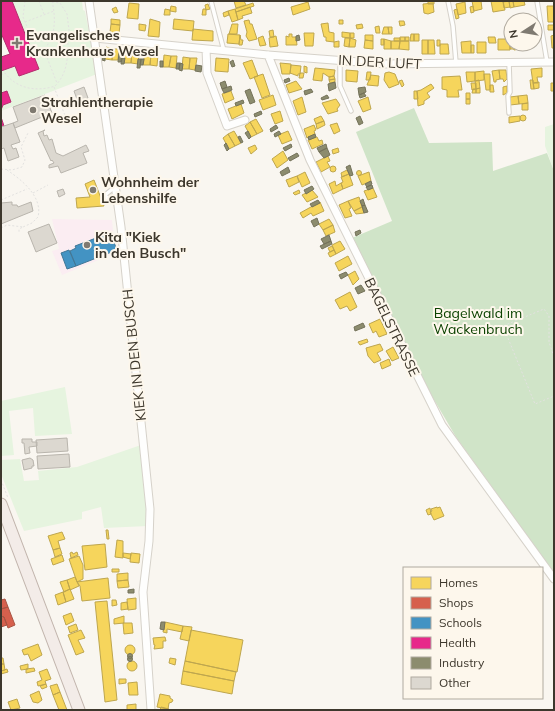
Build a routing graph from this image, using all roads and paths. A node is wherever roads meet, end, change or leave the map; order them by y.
1 (25, 1) edge
2 (39, 1) edge
3 (46, 1) edge
4 (52, 1) edge
5 (89, 1) edge
6 (211, 1) edge
7 (448, 1) edge
8 (537, 1) edge
9 (54, 11) junction
10 (44, 15) junction
11 (25, 22) junction
12 (68, 38) junction
13 (95, 38) junction
14 (51, 40) junction
15 (206, 49) junction
16 (224, 51) junction
17 (268, 55) junction
18 (340, 61) junction
19 (509, 62) junction
20 (550, 62) edge
21 (456, 64) junction
22 (1, 75) edge
23 (58, 83) junction
24 (54, 86) junction
25 (351, 111) dead end
26 (509, 113) dead end
27 (66, 118) dead end
28 (246, 120) dead end
29 (28, 133) dead end
30 (1, 169) edge
31 (7, 170) junction
32 (48, 185) dead end
33 (116, 186) junction
34 (28, 188) junction
35 (32, 193) junction
36 (117, 194) junction
37 (1, 200) edge
38 (23, 226) junction
39 (1, 228) edge
40 (19, 232) dead end
41 (554, 357) edge
42 (554, 396) edge
43 (1, 504) edge
44 (554, 579) edge
45 (78, 710) edge
46 (151, 710) edge

1 - 11 path
2 - 10 path
3 - 4 path
4 - 9 path
4 - 12 path
5 - 13 street, KIEK IN DEN BUSCH
6 - 16 lane
7 - 21 lane
8 - 20 lane
9 - 10 path
9 - 14 path
10 - 11 path
11 - 14 path
12 - 14 path
12 - 23 path
13 - 15 street, IN DER LUFT
13 - 33 street, KIEK IN DEN BUSCH
14 - 23 path
15 - 16 street, IN DER LUFT
15 - 28 street
16 - 17 street, IN DER LUFT
17 - 18 street, IN DER LUFT
17 - 44 street, BAGELSTRASSE
18 - 21 street, IN DER LUFT
18 - 25 lane
19 - 20 street, IN DER LUFT
19 - 21 street, IN DER LUFT
19 - 26 lane
22 - 24 path
23 - 24 path
24 - 27 path
29 - 31 path
30 - 31 path
31 - 34 path
32 - 35 path
33 - 36 street, KIEK IN DEN BUSCH
33 - 36 lane
34 - 35 path
34 - 37 path
35 - 38 path
36 - 46 street, KIEK IN DEN BUSCH
38 - 39 path
38 - 40 path
41 - 42 path
43 - 45 main road

